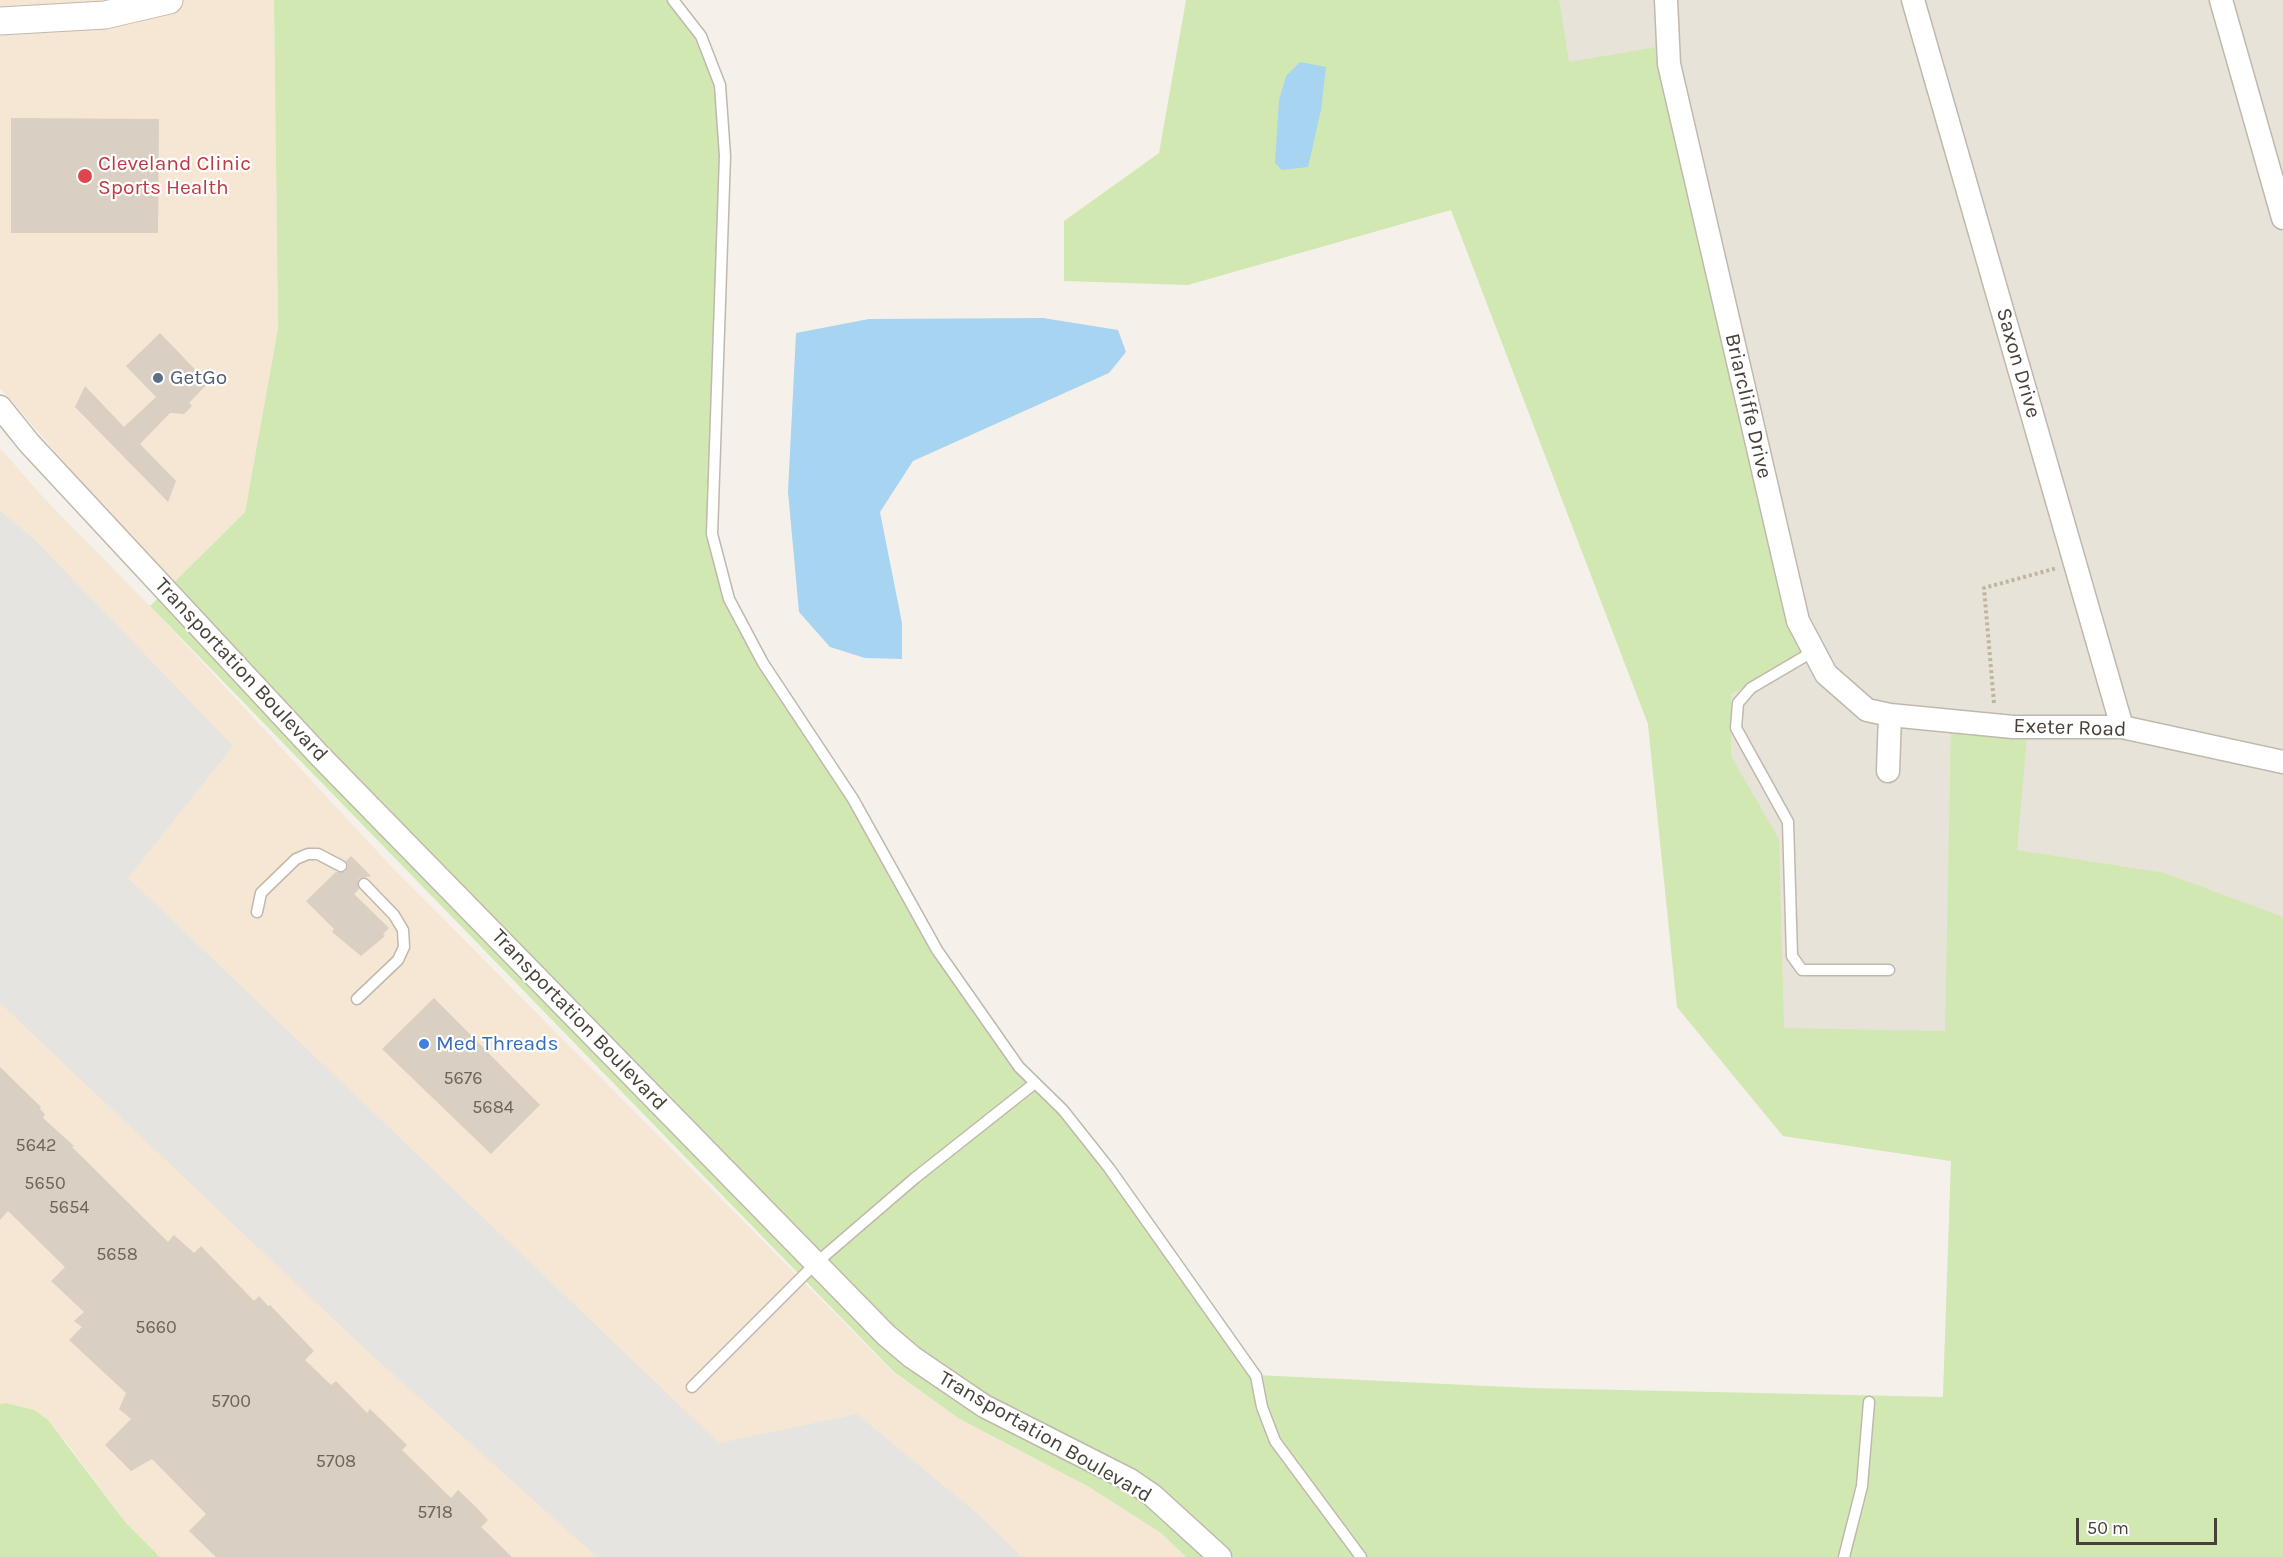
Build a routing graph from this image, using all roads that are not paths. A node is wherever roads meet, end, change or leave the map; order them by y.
1 (170, 0) edge
2 (673, 0) edge
3 (1666, 0) edge
4 (1913, 0) edge
5 (2221, 0) edge
6 (0, 21) edge
7 (2283, 218) edge
8 (0, 407) edge
9 (1814, 651) junction
10 (1890, 715) junction
11 (2122, 727) junction
12 (2283, 762) edge
13 (1888, 771) dead end
14 (341, 866) dead end
15 (363, 884) dead end
16 (257, 912) dead end
17 (1889, 970) dead end
18 (357, 999) dead end
19 (1035, 1083) junction
20 (815, 1264) junction
21 (692, 1387) dead end
22 (1869, 1402) dead end
23 (1220, 1557) edge
24 (1361, 1557) edge
25 (1844, 1557) edge

1 - 6 street
2 - 19 lane
3 - 9 street, Briarcliffe Drive
4 - 11 street, Saxon Drive
5 - 7 street
8 - 20 street, Transportation Boulevard
9 - 10 street, Briarcliffe Drive
9 - 17 lane
10 - 11 street, Exeter Road
10 - 13 street
11 - 12 street, Exeter Road
14 - 16 lane
15 - 18 lane
19 - 20 lane
19 - 24 lane
20 - 21 lane
20 - 23 street, Transportation Boulevard
22 - 25 lane

